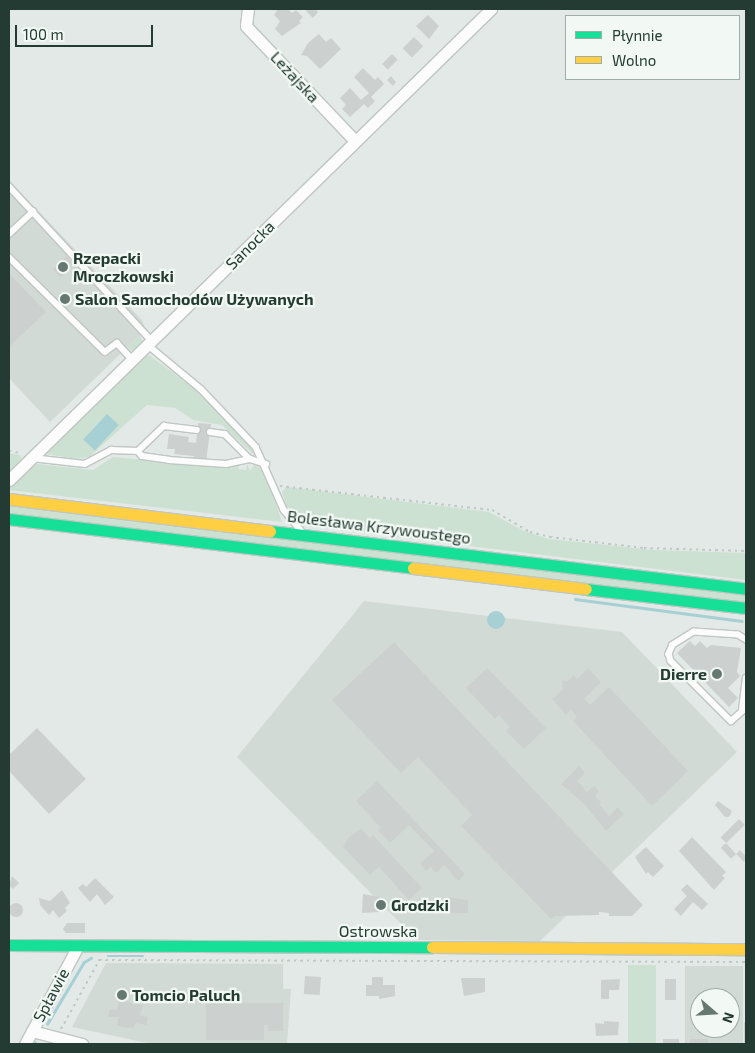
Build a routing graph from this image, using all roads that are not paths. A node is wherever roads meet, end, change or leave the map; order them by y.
1 (248, 9) edge
2 (491, 9) edge
3 (355, 141) junction
4 (9, 186) edge
5 (33, 212) junction
6 (9, 234) edge
7 (9, 257) edge
8 (150, 343) junction
9 (133, 360) junction
10 (197, 430) dead end
11 (210, 432) dead end
12 (138, 451) junction
13 (32, 458) junction
14 (250, 459) junction
15 (266, 464) junction
16 (9, 480) edge
17 (9, 499) edge
18 (9, 519) edge
19 (311, 535) junction
20 (746, 589) edge
21 (710, 603) junction
22 (746, 608) edge
23 (746, 615) edge
24 (746, 640) edge
25 (746, 678) edge
26 (744, 709) edge
27 (9, 945) edge
28 (78, 946) junction
29 (746, 948) edge
30 (32, 1031) junction
31 (25, 1044) edge
32 (82, 1044) edge

1 - 3 street, Leżajska
2 - 3 street, Sanocka
3 - 8 street, Sanocka
4 - 5 lane
5 - 6 lane
5 - 8 lane
7 - 9 lane
8 - 9 street, Sanocka
8 - 15 lane
9 - 13 street, Sanocka
10 - 12 lane
11 - 14 lane
12 - 13 lane
12 - 14 lane
13 - 16 street, Sanocka
14 - 15 lane
15 - 19 lane
17 - 19 main road, Bolesława Krzywoustego
18 - 21 main road
19 - 20 main road, Bolesława Krzywoustego
21 - 22 main road
21 - 23 lane
24 - 26 lane
25 - 26 lane
27 - 28 main road, Ostrowska
28 - 29 main road, Ostrowska
28 - 30 street, Spławie
30 - 31 street, Spławie
30 - 32 street

